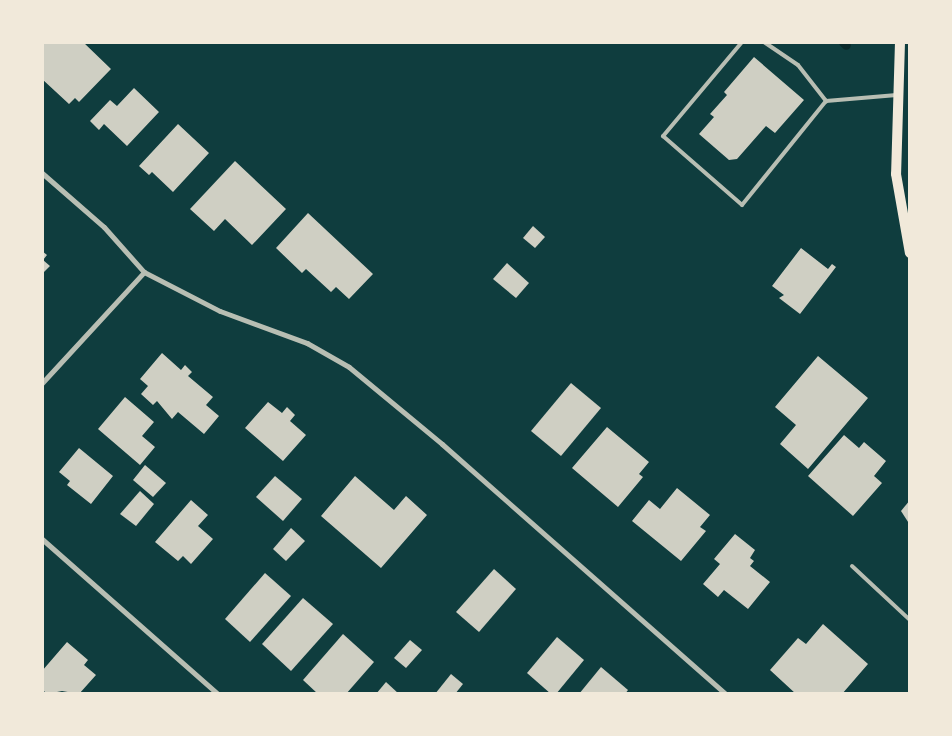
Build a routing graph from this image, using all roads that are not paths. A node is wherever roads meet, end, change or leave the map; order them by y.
1 (742, 42) edge
2 (764, 42) edge
3 (900, 42) edge
4 (897, 95) junction
5 (826, 101) junction
6 (42, 173) edge
7 (910, 253) edge
8 (144, 272) junction
9 (42, 383) edge
10 (42, 539) edge
11 (852, 566) dead end
12 (910, 620) edge
13 (218, 694) edge
14 (726, 694) edge

1 - 5 lane
2 - 5 lane
3 - 4 main road
4 - 5 lane
4 - 7 main road
6 - 8 street
8 - 9 street
8 - 14 street
10 - 13 street
11 - 12 lane

